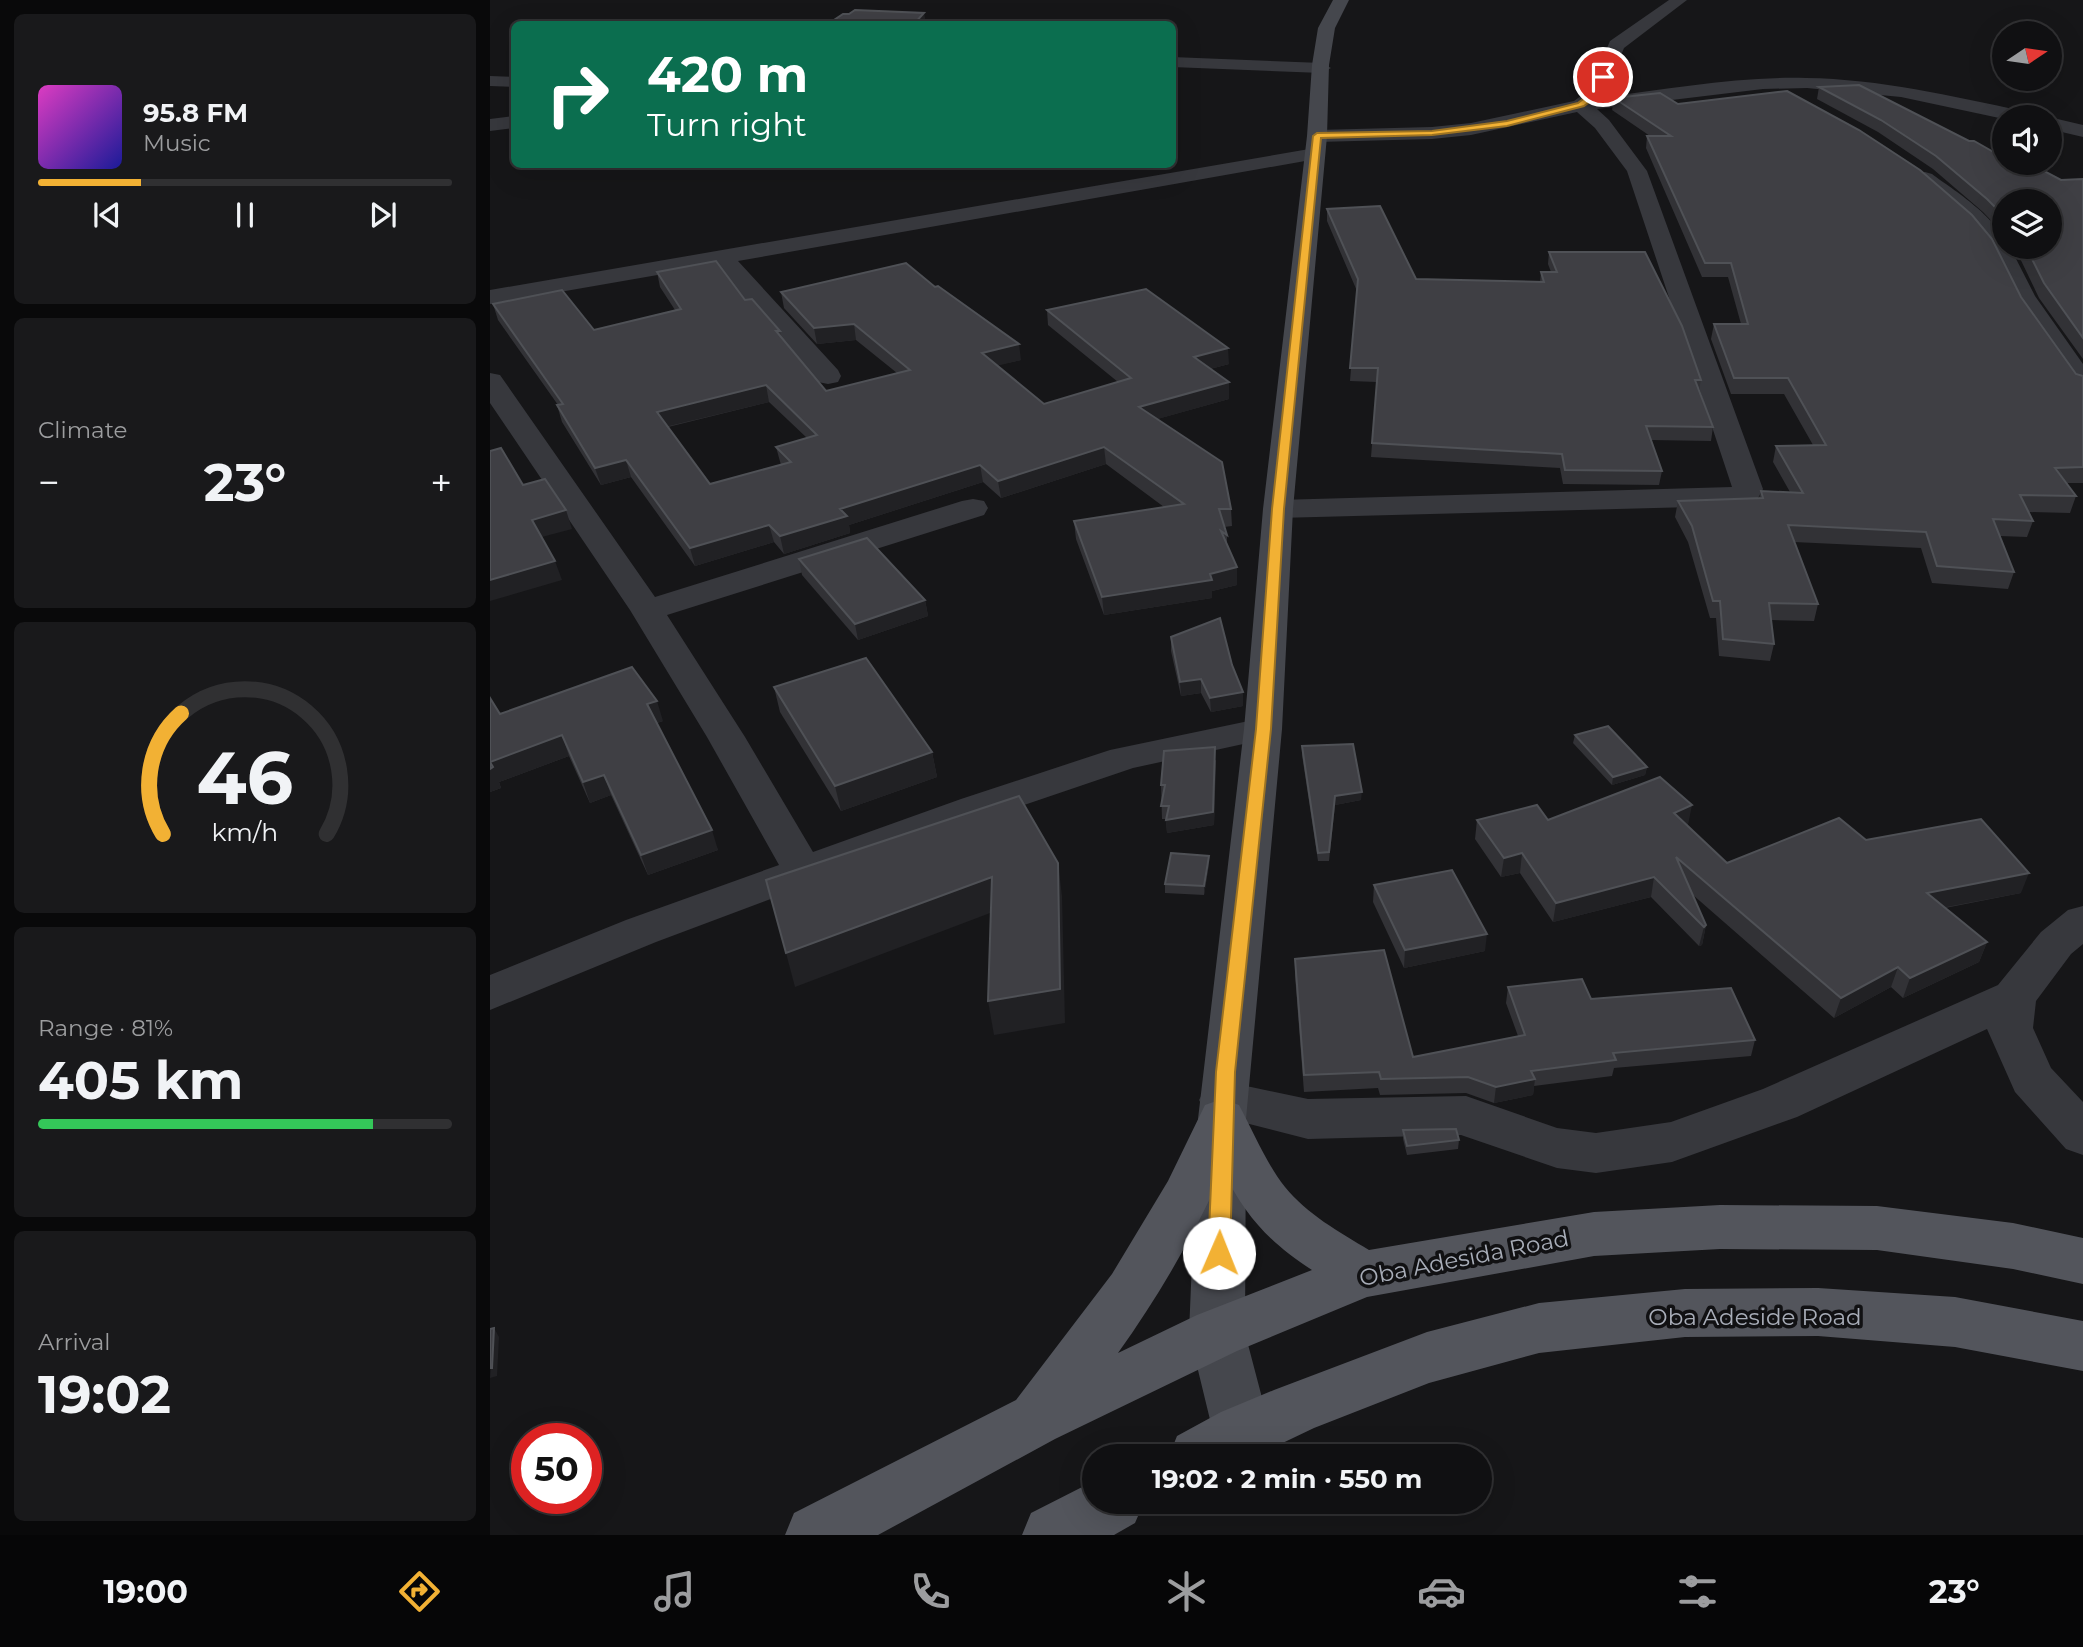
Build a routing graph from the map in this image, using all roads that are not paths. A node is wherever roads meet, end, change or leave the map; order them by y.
1 (1341, 0) edge
2 (1679, 0) edge
3 (1176, 62) edge
4 (1322, 68) junction
5 (490, 81) edge
6 (511, 82) edge
7 (1763, 84) junction
8 (1805, 103) edge
9 (1581, 105) junction
10 (1992, 110) edge
11 (511, 122) edge
12 (490, 125) edge
13 (2062, 126) edge
14 (2083, 131) edge
15 (1316, 145) junction
16 (1912, 168) edge
17 (721, 257) junction
18 (490, 297) edge
19 (828, 376) dead end
20 (490, 381) edge
21 (2083, 382) edge
22 (504, 430) edge
23 (974, 508) dead end
24 (1278, 509) junction
25 (647, 610) junction
26 (1263, 729) junction
27 (803, 871) junction
28 (2083, 921) edge
29 (490, 993) edge
30 (2014, 997) junction
31 (1223, 1110) junction
32 (2083, 1135) edge
33 (2083, 1261) edge
34 (1363, 1274) junction
35 (1217, 1334) junction
36 (2083, 1346) edge
37 (1035, 1420) junction
38 (1220, 1444) edge
39 (1092, 1514) edge
40 (816, 1535) edge
41 (1053, 1535) edge

1 - 4 main road
2 - 9 street
3 - 4 street
4 - 15 main road
5 - 6 street
7 - 8 street
7 - 9 street
7 - 10 street
9 - 15 street
9 - 24 street
11 - 12 street
13 - 14 street
15 - 17 street
15 - 24 main road
16 - 21 street
17 - 18 street
17 - 19 street
20 - 22 street
22 - 25 street
23 - 25 street
24 - 26 main road
25 - 27 street
26 - 27 street
26 - 31 main road
27 - 29 street
28 - 30 street
30 - 31 street
30 - 32 street
31 - 34 main road
31 - 35 main road
31 - 37 main road
33 - 34 main road, Oba Adesida Road
34 - 35 main road, Oba Adesida Road
35 - 37 main road, Oba Adesida Road
35 - 38 main road
36 - 38 main road, Oba Adeside Road
37 - 40 main road, Oba Adesida Road
39 - 41 main road

